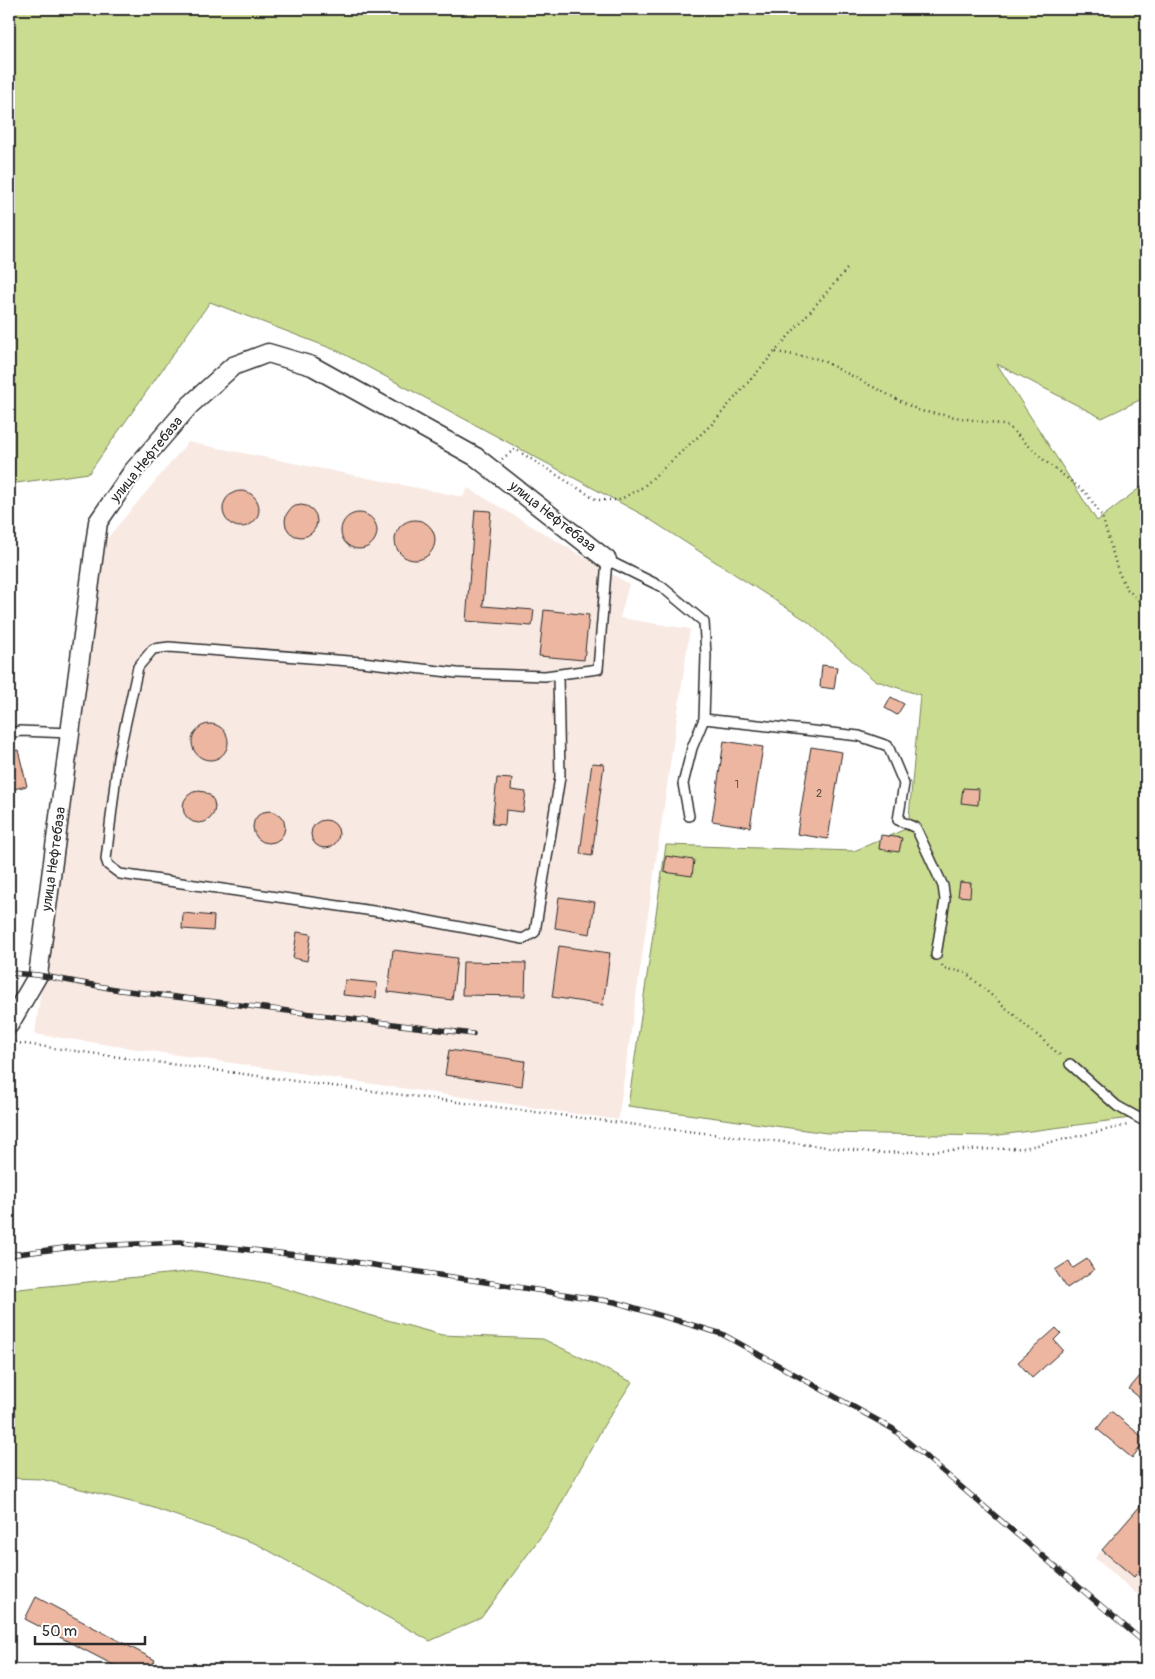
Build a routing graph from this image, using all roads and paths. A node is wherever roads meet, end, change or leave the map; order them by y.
1 (847, 269) dead end
2 (776, 352) junction
3 (491, 468) junction
4 (607, 560) junction
5 (1146, 605) edge
6 (558, 675) junction
7 (704, 719) junction
8 (9, 733) edge
9 (70, 733) junction
10 (689, 816) dead end
11 (936, 955) joint
12 (9, 1025) edge
13 (9, 1042) edge
14 (1070, 1064) joint
15 (1145, 1122) edge

1 - 2 path
2 - 3 path
2 - 5 path
3 - 4 street, улица Нефтебаза
3 - 9 street, улица Нефтебаза
4 - 6 lane
4 - 7 lane
6 - 6 lane
7 - 10 lane
7 - 11 lane
8 - 9 lane
9 - 12 street, улица Нефтебаза
11 - 14 path
13 - 15 path
14 - 15 lane

